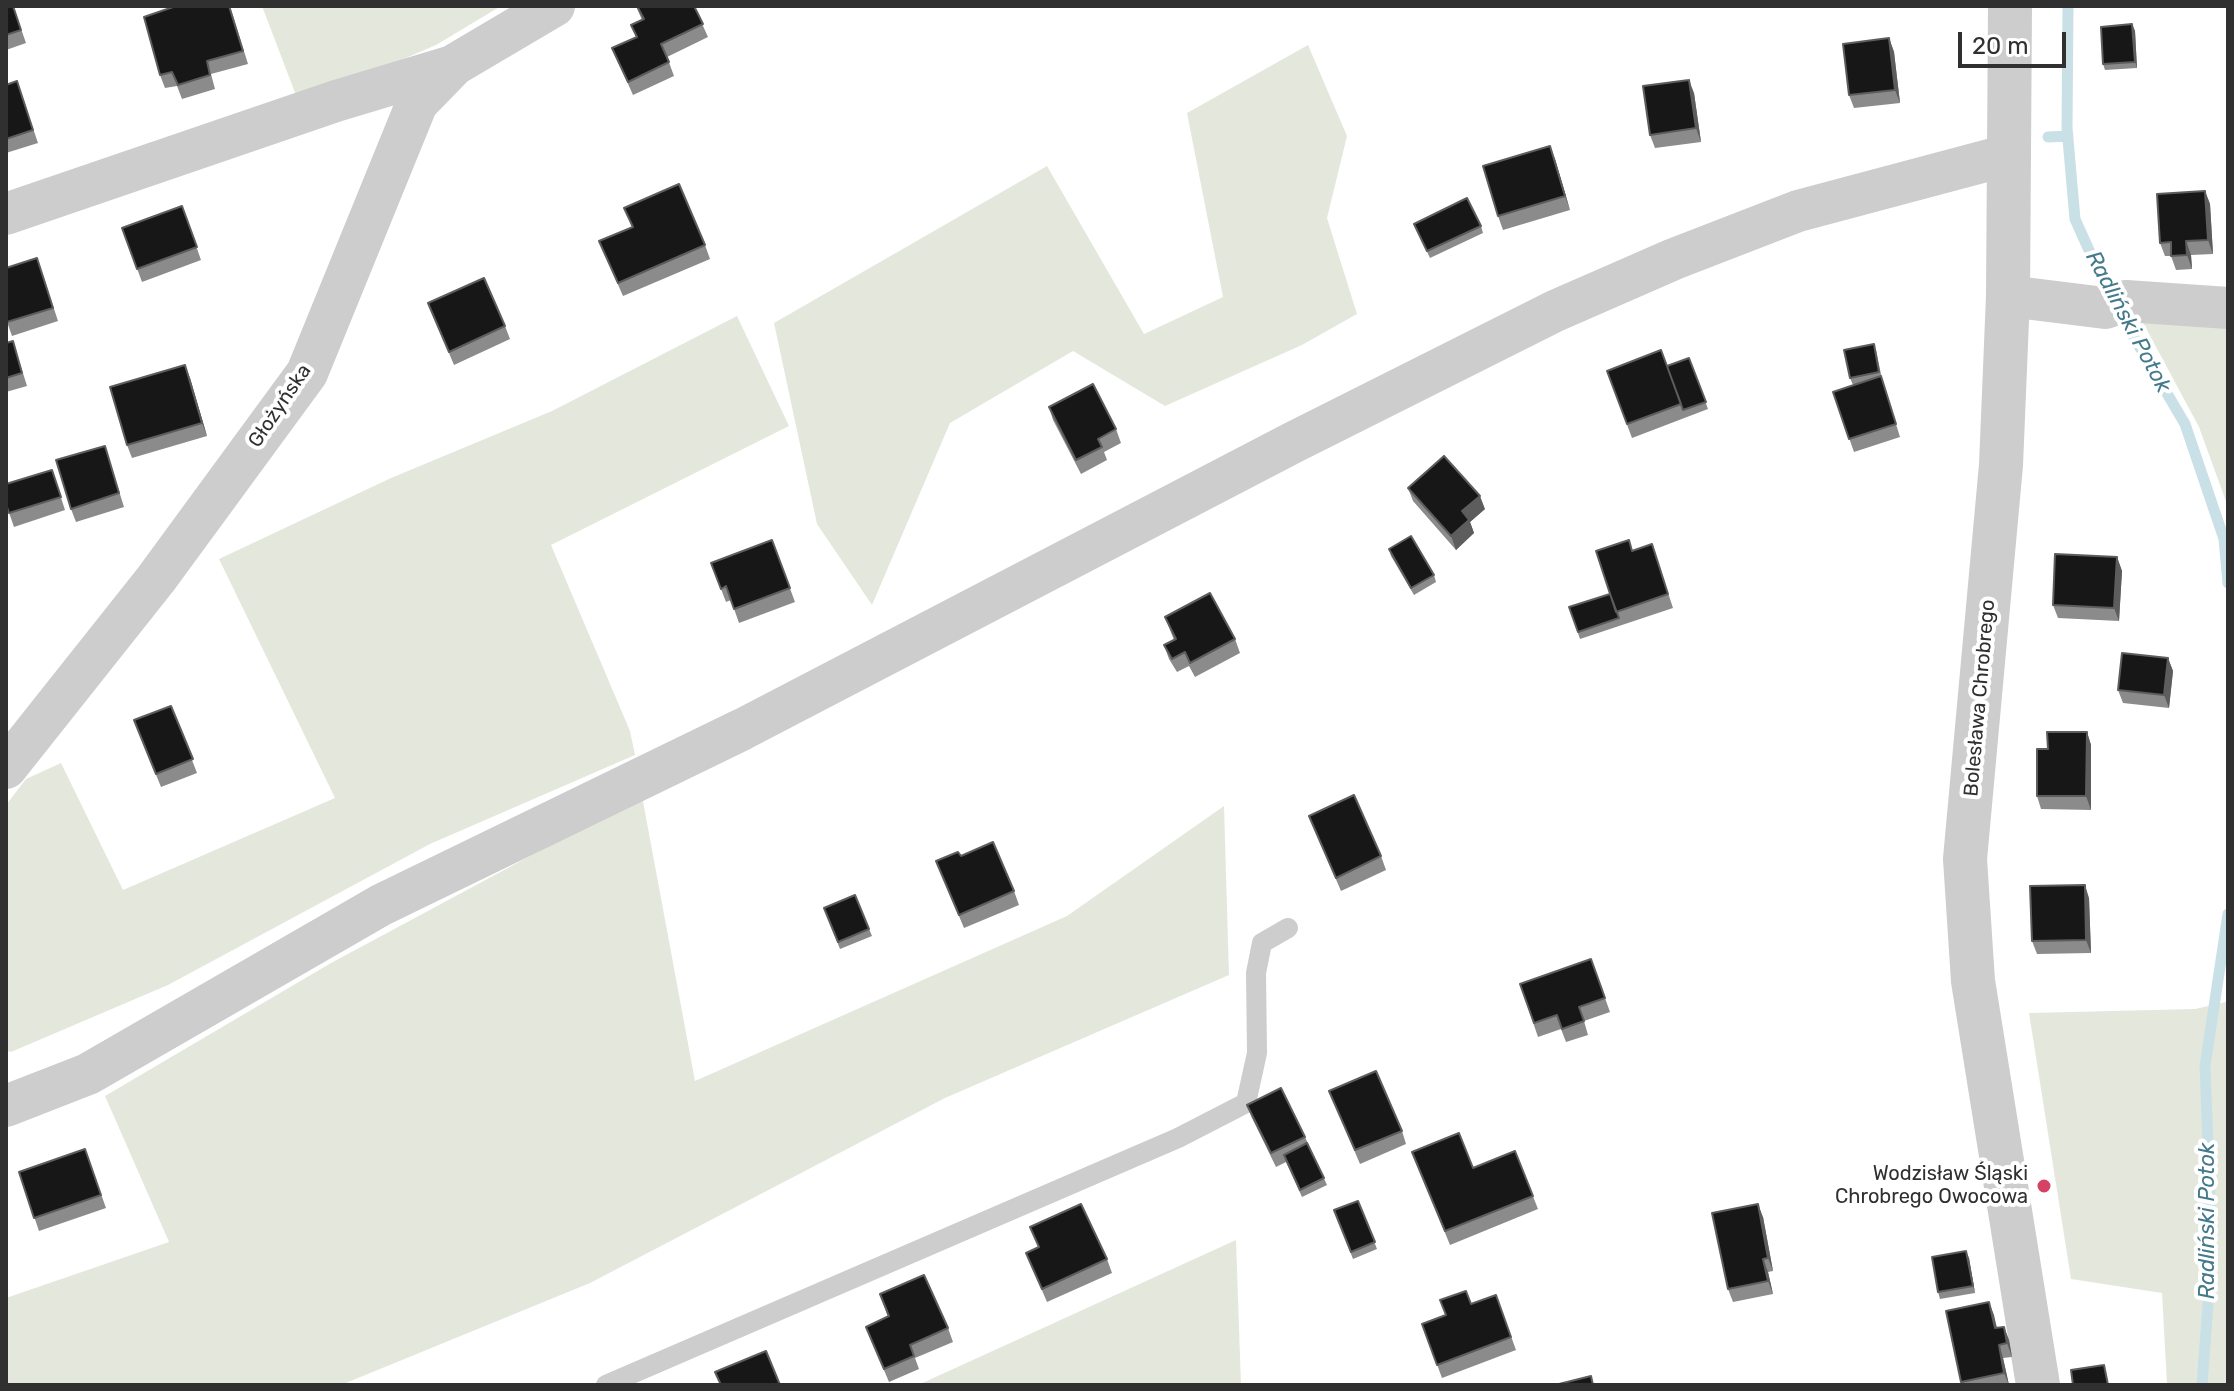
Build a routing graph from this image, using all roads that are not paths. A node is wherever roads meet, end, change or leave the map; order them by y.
1 (554, 6) edge
2 (2010, 6) edge
3 (454, 65) junction
4 (2008, 155) junction
5 (6, 214) edge
6 (2008, 296) junction
7 (2228, 308) edge
8 (6, 768) edge
9 (1288, 928) dead end
10 (6, 1106) edge
11 (606, 1385) edge
12 (2038, 1385) edge

1 - 3 street, Głożyńska
2 - 4 street, Bolesława Chrobrego
3 - 5 street
3 - 8 street, Głożyńska
4 - 6 street, Bolesława Chrobrego
4 - 10 street
6 - 7 street
6 - 12 street, Bolesława Chrobrego
9 - 11 lane

